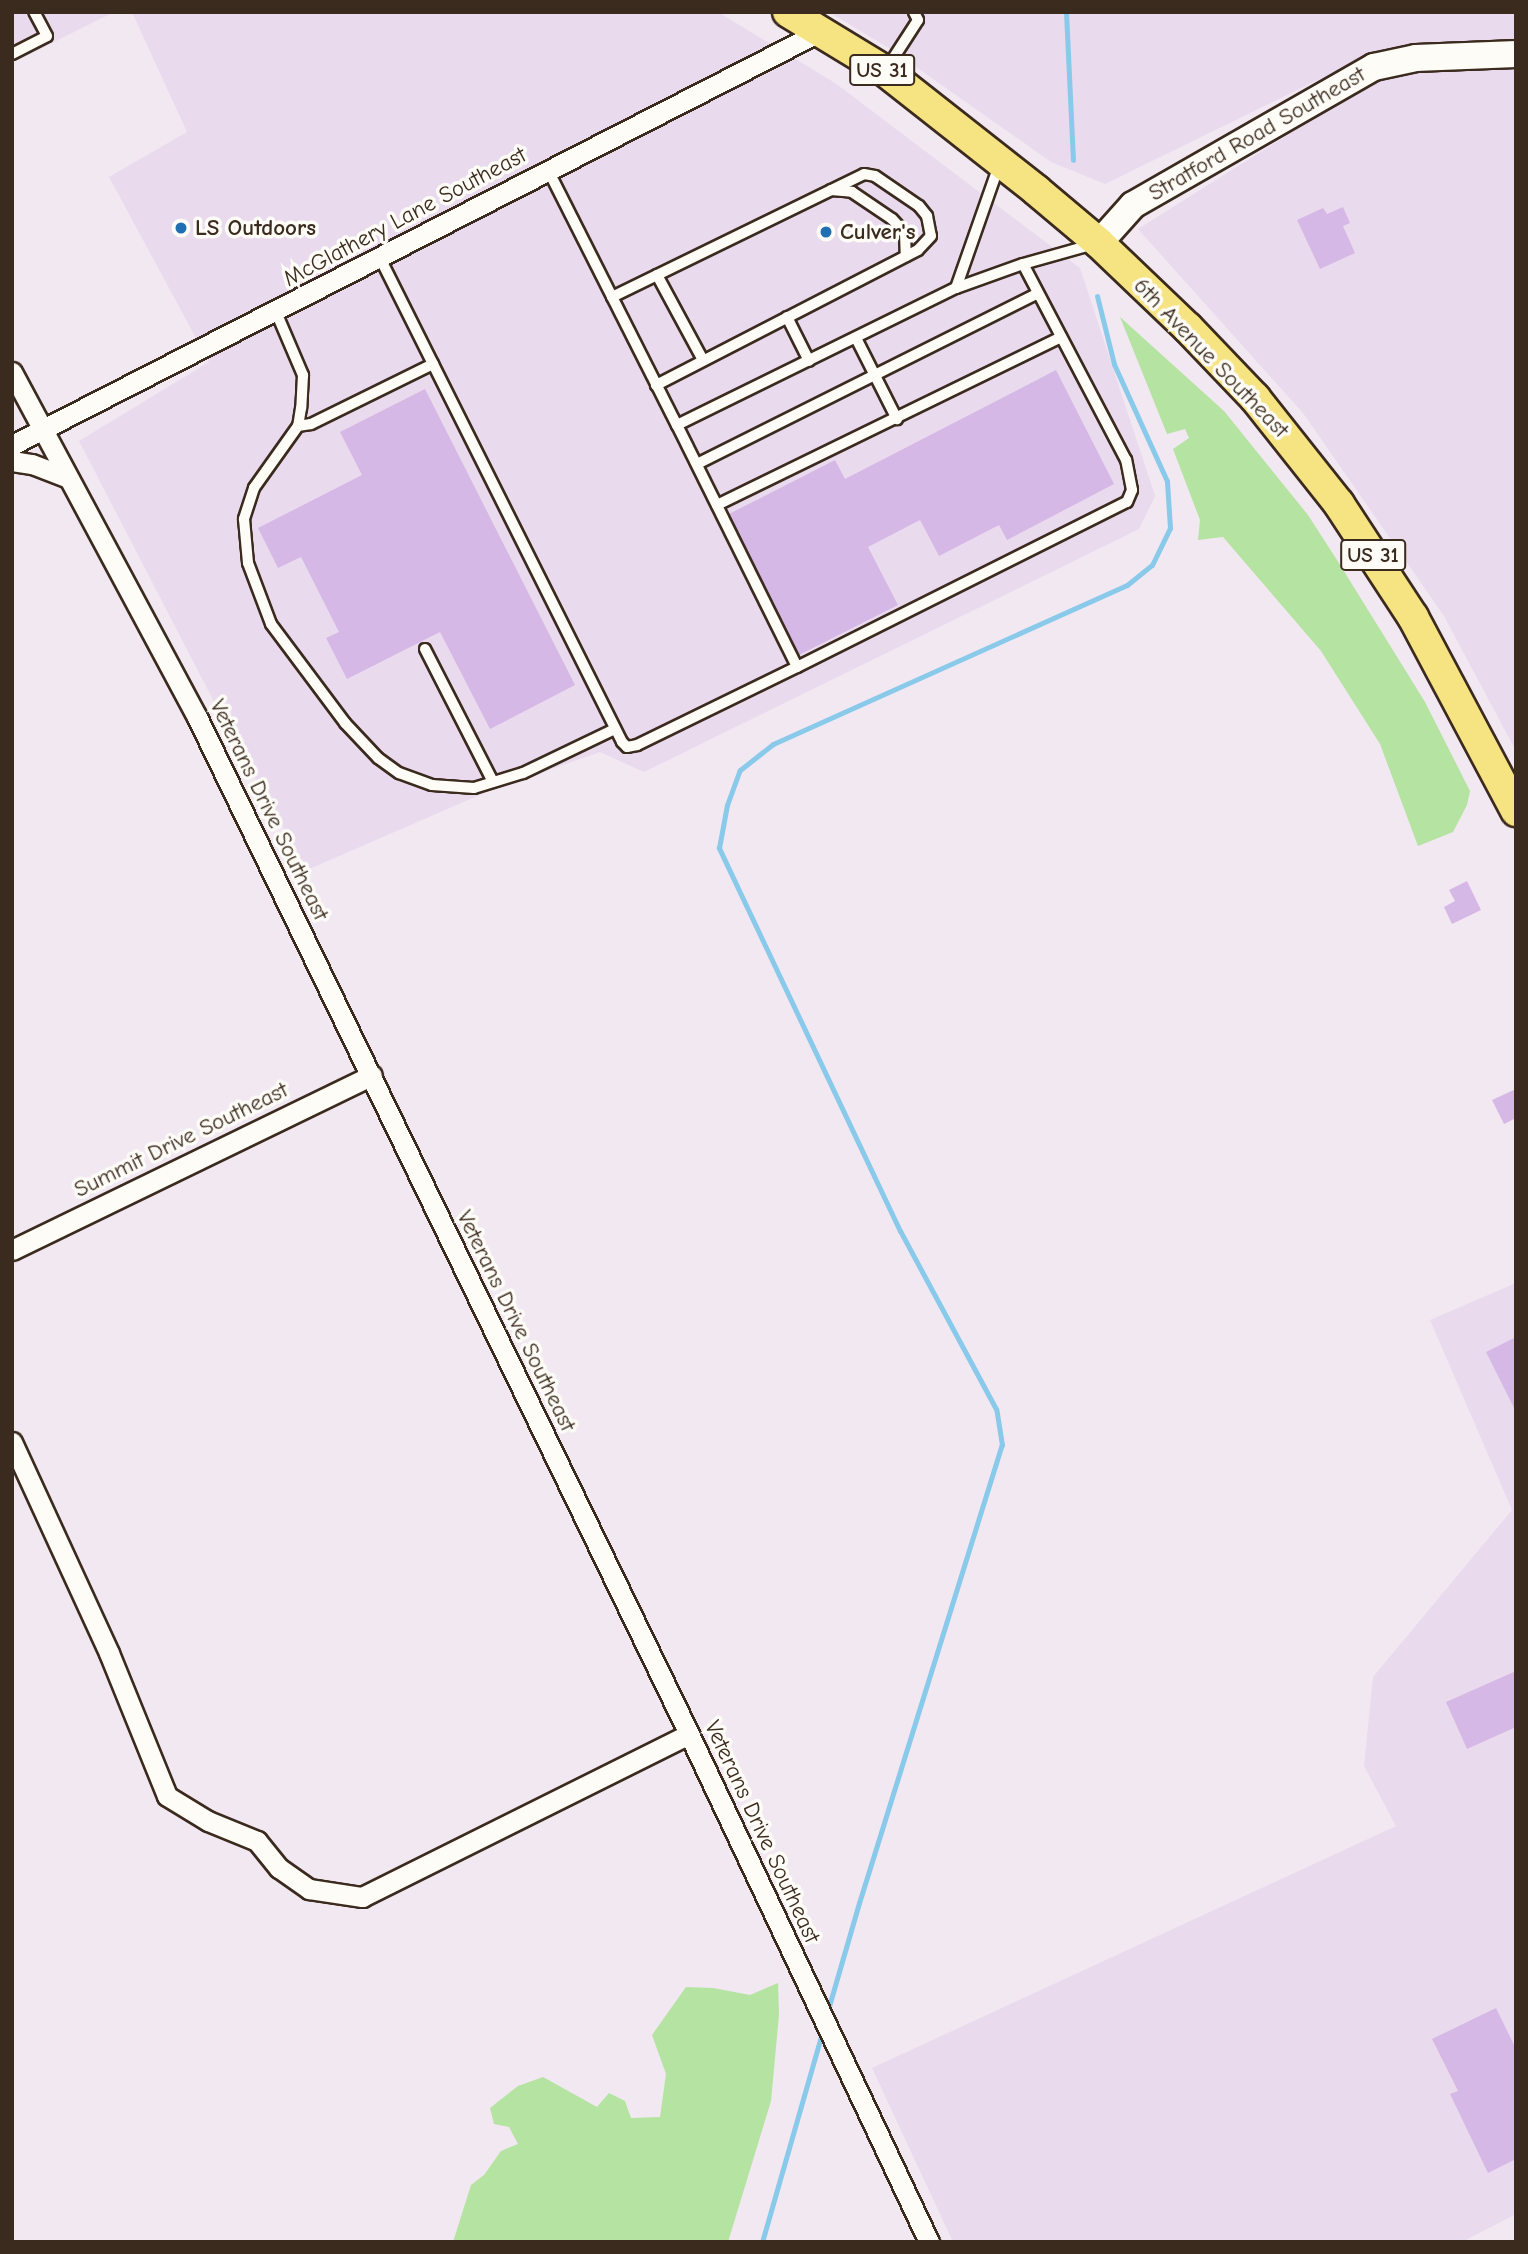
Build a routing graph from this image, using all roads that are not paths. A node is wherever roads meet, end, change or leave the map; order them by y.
1 (34, 12) edge
2 (788, 12) edge
3 (914, 12) edge
4 (821, 31) junction
5 (14, 50) edge
6 (1516, 54) edge
7 (885, 71) junction
8 (1000, 162) junction
9 (548, 170) junction
10 (829, 190) junction
11 (1099, 243) junction
12 (906, 256) junction
13 (380, 258) junction
14 (1023, 264) junction
15 (657, 275) junction
16 (956, 288) junction
17 (1038, 293) junction
18 (612, 297) junction
19 (276, 312) junction
20 (787, 317) junction
21 (1061, 337) junction
22 (856, 338) junction
23 (703, 360) junction
24 (809, 360) junction
25 (433, 364) junction
26 (12, 372) edge
27 (875, 375) junction
28 (656, 385) junction
29 (897, 419) junction
30 (677, 425) junction
31 (298, 426) junction
32 (42, 430) junction
33 (12, 445) edge
34 (12, 461) edge
35 (697, 464) junction
36 (66, 478) junction
37 (718, 505) junction
38 (425, 649) dead end
39 (797, 667) junction
40 (615, 729) junction
41 (493, 782) junction
42 (1516, 811) edge
43 (372, 1076) junction
44 (12, 1250) edge
45 (12, 1442) edge
46 (689, 1734) junction
47 (929, 2242) edge

1 - 5 lane
2 - 4 main road, 6th Avenue Southeast / US 31
3 - 7 lane
4 - 7 main road, 6th Avenue Southeast / US 31
4 - 9 street, McGlathery Lane Southeast
6 - 11 street, Stratford Road Southeast
7 - 8 main road, 6th Avenue Southeast / US 31
8 - 11 main road, 6th Avenue Southeast / US 31
8 - 16 lane
9 - 13 street, McGlathery Lane Southeast
9 - 18 lane
10 - 12 lane
10 - 12 lane
10 - 15 lane
11 - 14 lane
11 - 42 main road, 6th Avenue Southeast / US 31
12 - 20 lane
13 - 19 street, McGlathery Lane Southeast
13 - 25 lane
14 - 16 lane
14 - 17 lane
15 - 18 lane
15 - 23 lane
16 - 22 lane
17 - 21 lane
17 - 27 lane
18 - 28 lane
19 - 31 lane
19 - 32 street, McGlathery Lane Southeast
20 - 23 lane
20 - 24 lane
21 - 29 lane
21 - 39 lane
22 - 24 lane
22 - 27 lane
23 - 28 lane
24 - 30 lane
25 - 31 lane
25 - 40 lane
26 - 32 street, Veterans Drive Southeast
27 - 29 lane
27 - 35 lane
28 - 30 lane
29 - 37 lane
30 - 35 lane
31 - 41 lane
32 - 33 street, McGlathery Lane Southeast
32 - 36 street, Veterans Drive Southeast
34 - 36 street
35 - 37 lane
36 - 43 street, Veterans Drive Southeast
37 - 39 lane
38 - 41 lane
39 - 40 lane
40 - 41 lane
43 - 44 street, Summit Drive Southeast
43 - 46 street, Veterans Drive Southeast
45 - 46 street
46 - 47 street, Veterans Drive Southeast

